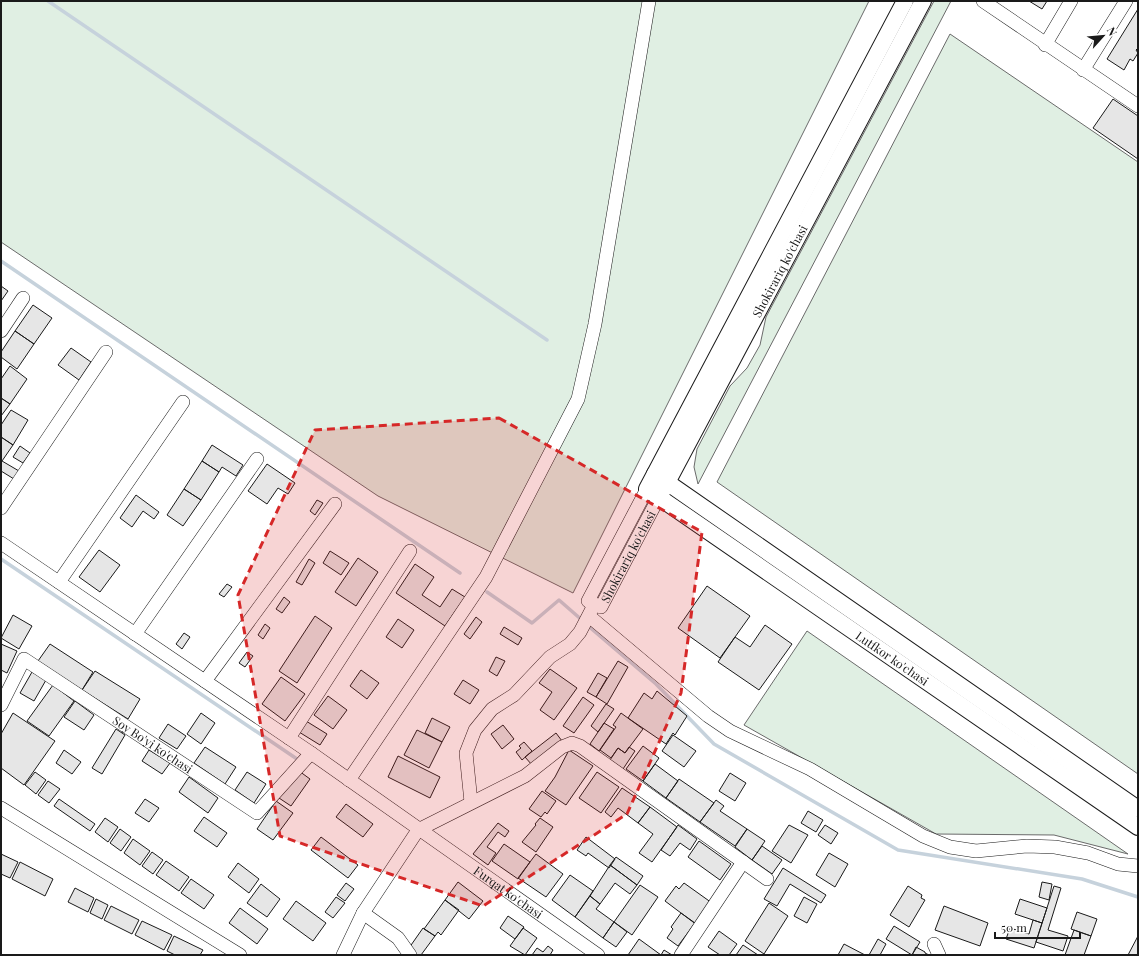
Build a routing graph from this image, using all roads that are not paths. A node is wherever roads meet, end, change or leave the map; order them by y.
1 (649, 1) edge
2 (905, 1) edge
3 (923, 1) edge
4 (1071, 1) edge
5 (1126, 1) edge
6 (991, 3) edge
7 (1045, 45) junction
8 (1083, 70) junction
9 (1136, 100) edge
10 (23, 298) dead end
11 (1, 331) edge
12 (106, 352) dead end
13 (183, 402) dead end
14 (256, 459) dead end
15 (661, 478) junction
16 (653, 493) junction
17 (335, 504) dead end
18 (1, 508) edge
19 (1, 543) edge
20 (410, 551) dead end
21 (59, 582) junction
22 (592, 610) junction
23 (135, 634) junction
24 (205, 681) junction
25 (1, 705) edge
26 (289, 738) junction
27 (311, 753) junction
28 (349, 780) junction
29 (471, 802) junction
30 (1, 808) edge
31 (1138, 809) edge
32 (1138, 827) edge
33 (418, 830) junction
34 (743, 862) junction
35 (1138, 866) edge
36 (767, 879) dead end
37 (363, 912) junction
38 (240, 955) edge
39 (343, 955) edge
40 (410, 955) edge
41 (598, 955) edge
42 (681, 955) edge

1 - 28 street
2 - 15 main road, Shokirariq ko'chasi
3 - 15 main road, Shokirariq ko'chasi
4 - 7 street
5 - 8 street
6 - 7 street
7 - 8 street
8 - 9 street
10 - 11 street
12 - 18 street
13 - 21 street
14 - 23 street
15 - 16 main road, Shokirariq ko'chasi
15 - 31 main road, Lutfkor ko'chasi
16 - 22 street, Shokirariq ko'chasi
16 - 32 main road, Lutfkor ko'chasi
17 - 24 street
19 - 21 street, Furqat ko'chasi
20 - 26 street
21 - 23 street, Furqat ko'chasi
22 - 29 street
22 - 35 street
23 - 24 street, Furqat ko'chasi
24 - 26 street, Furqat ko'chasi
25 - 27 street, Soy Bo'yi ko'chasi
26 - 27 street, Furqat ko'chasi
27 - 28 street, Furqat ko'chasi
28 - 33 street, Furqat ko'chasi
29 - 33 street
29 - 34 street
30 - 38 street
33 - 37 street
33 - 41 street, Furqat ko'chasi
34 - 36 street
34 - 42 street
37 - 39 street
37 - 40 street

